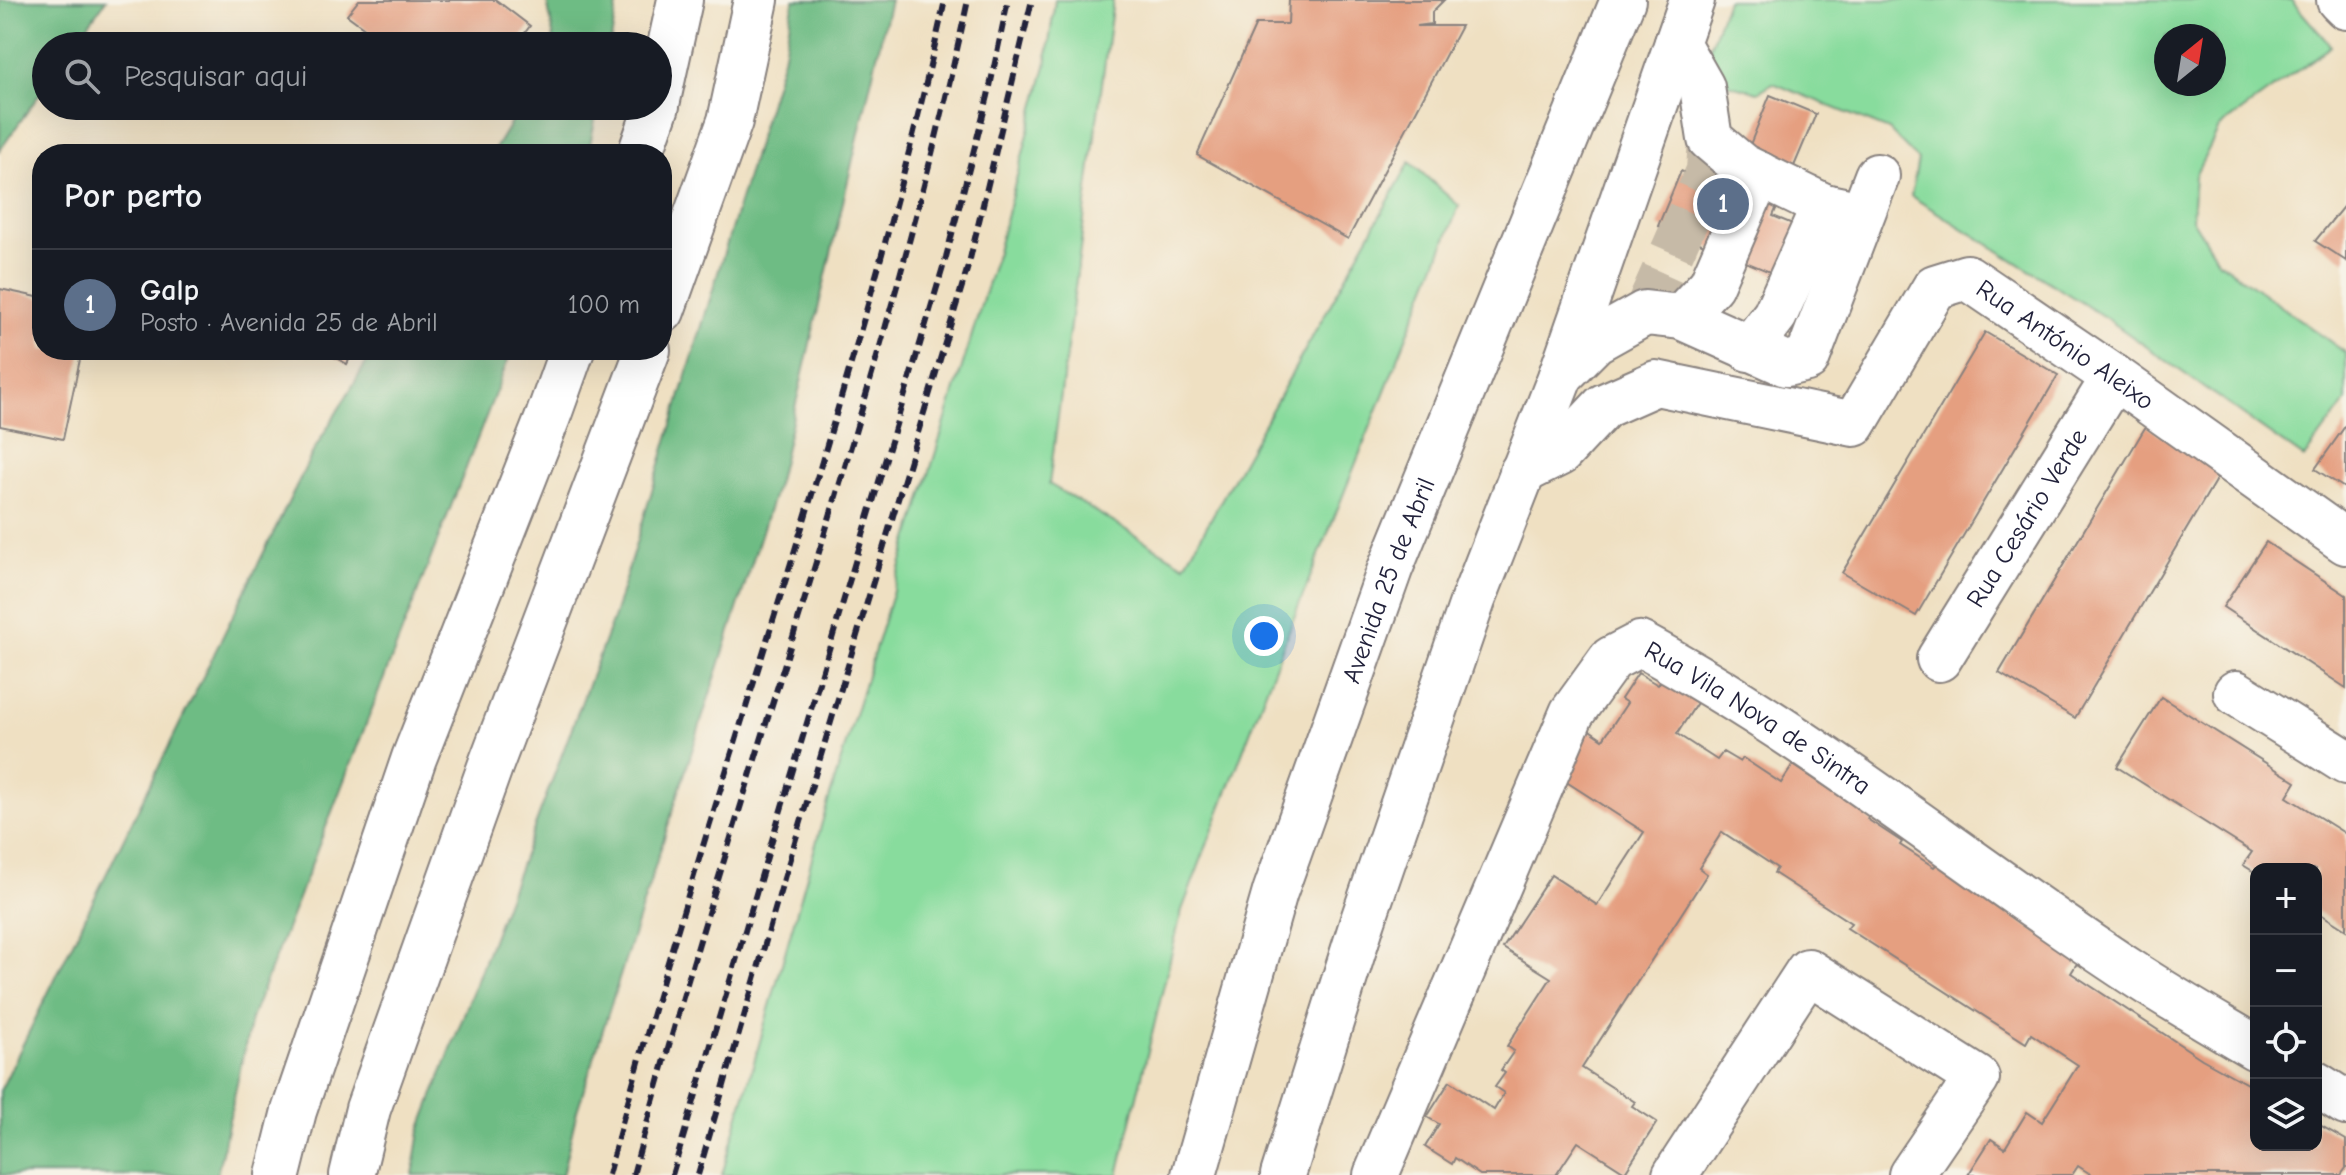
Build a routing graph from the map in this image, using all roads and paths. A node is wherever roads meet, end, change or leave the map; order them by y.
1 (680, 0) edge
2 (756, 0) edge
3 (1623, 0) edge
4 (1692, 0) edge
5 (2339, 0) edge
6 (2346, 7) edge
7 (672, 36) edge
8 (1677, 43) junction
9 (652, 120) edge
10 (644, 144) edge
11 (1759, 174) junction
12 (1877, 176) dead end
13 (1841, 215) junction
14 (672, 283) edge
15 (1681, 317) junction
16 (568, 360) edge
17 (644, 360) edge
18 (1561, 375) junction
19 (2114, 377) junction
20 (1522, 472) junction
21 (2346, 542) edge
22 (1939, 659) dead end
23 (2236, 693) dead end
24 (2346, 762) edge
25 (2250, 1044) edge
26 (2322, 1088) edge
27 (2346, 1103) edge
28 (278, 1175) edge
29 (352, 1175) edge
30 (1194, 1175) edge
31 (1283, 1175) edge
32 (1376, 1175) edge
33 (1675, 1175) edge
34 (1911, 1175) edge

1 - 7 main road
2 - 14 main road
3 - 30 main road, Avenida 25 de Abril
4 - 8 main road
5 - 6 main road
8 - 11 main road
8 - 18 main road
9 - 10 main road
11 - 13 main road
11 - 15 main road
12 - 13 main road
13 - 15 main road
15 - 18 main road
16 - 28 main road
17 - 29 main road
18 - 20 main road
19 - 20 main road, Rua António Aleixo
19 - 21 main road, Rua António Aleixo
19 - 22 main road, Rua Cesário Verde
20 - 31 main road
23 - 24 main road
25 - 32 main road, Rua Vila Nova de Sintra
26 - 27 main road
33 - 34 main road

